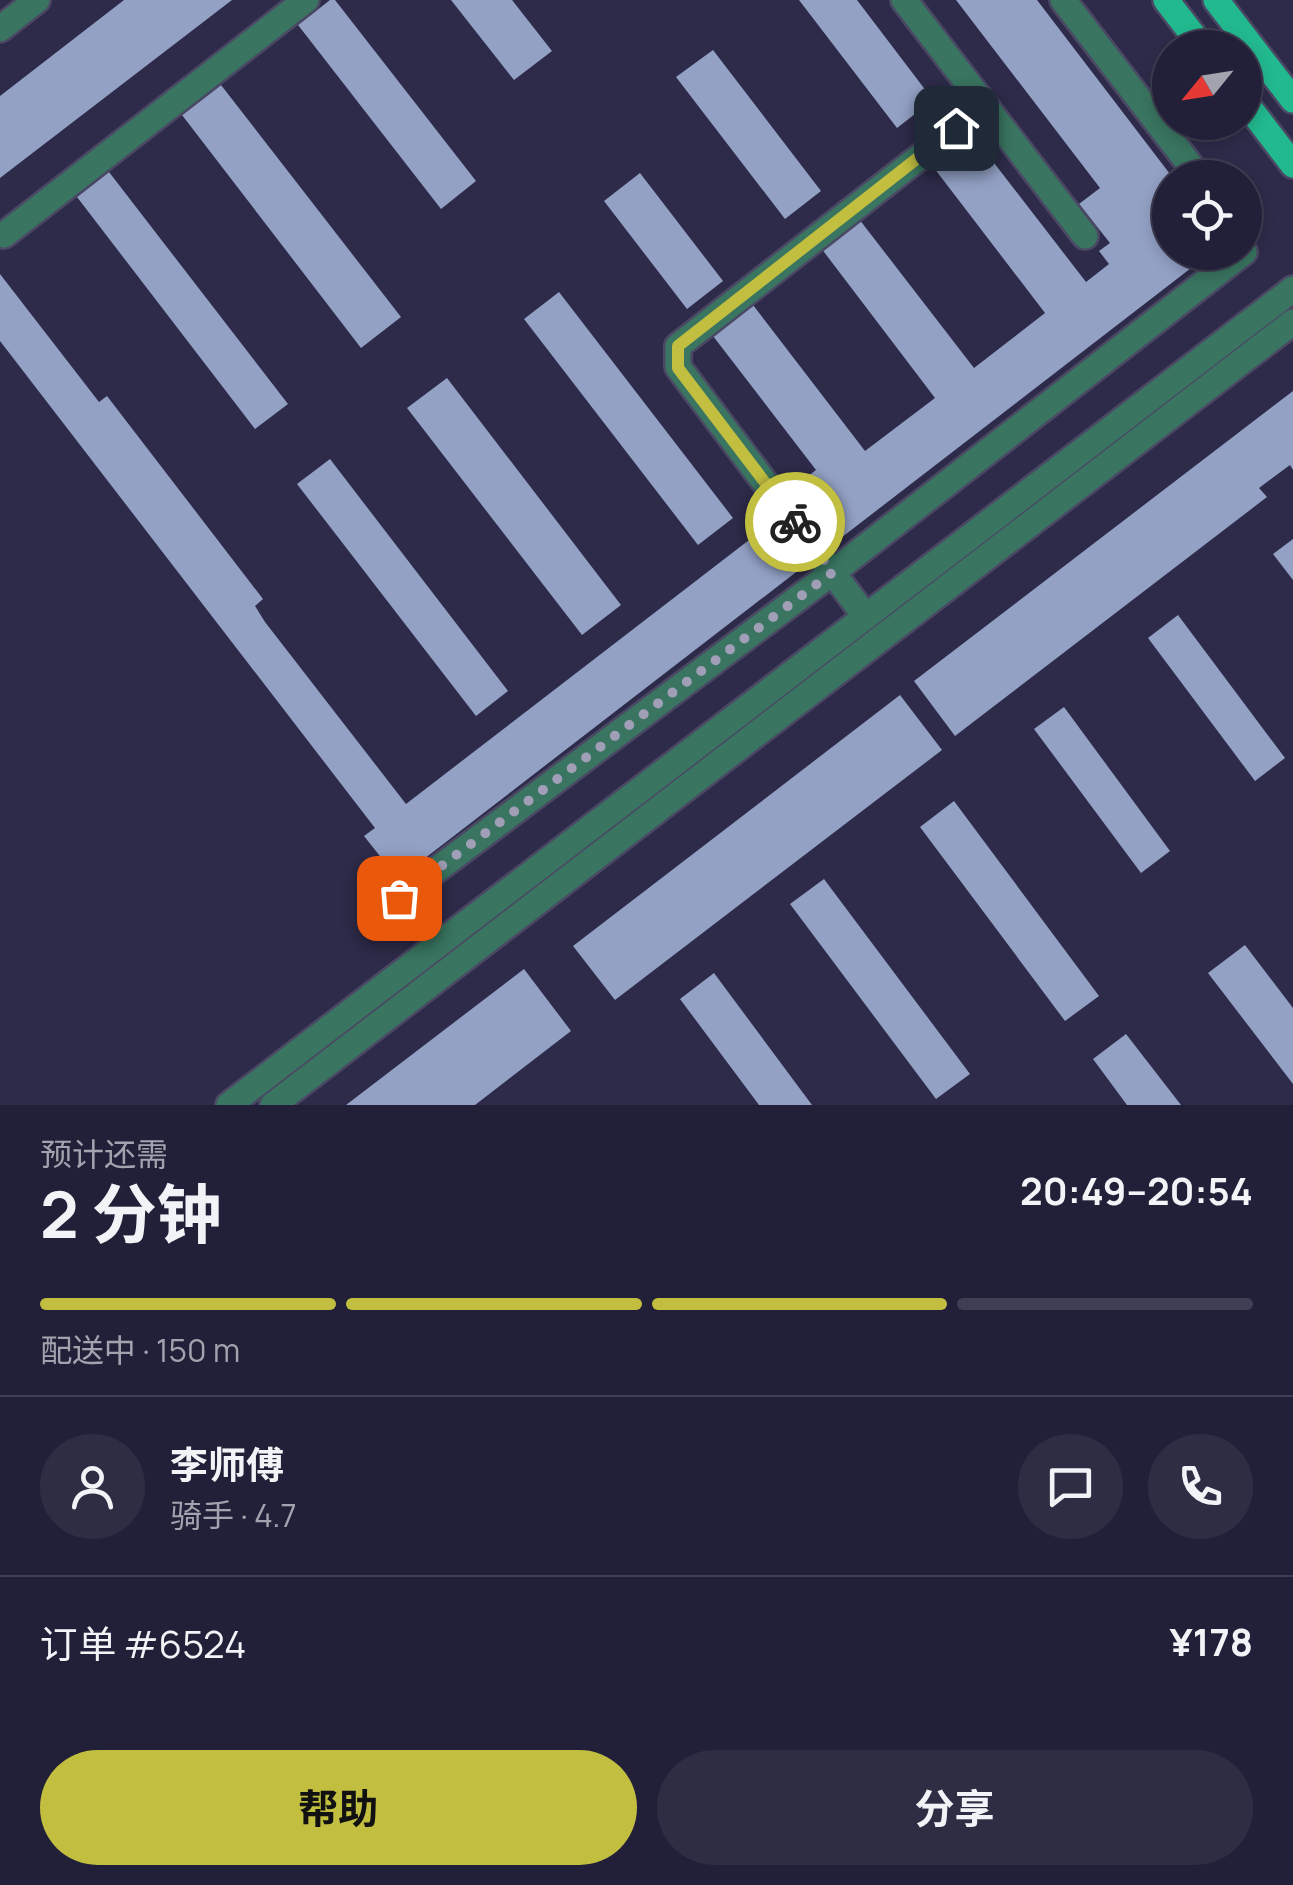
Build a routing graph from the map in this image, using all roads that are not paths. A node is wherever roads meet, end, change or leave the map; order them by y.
1 (37, 0) edge
2 (306, 0) edge
3 (904, 0) edge
4 (1063, 0) edge
5 (1166, 0) edge
6 (1216, 0) edge
7 (0, 28) edge
8 (1189, 30) edge
9 (1293, 100) edge
10 (986, 106) junction
11 (1262, 124) edge
12 (1186, 160) edge
13 (1293, 165) edge
14 (4, 235) dead end
15 (1085, 236) dead end
16 (1221, 270) edge
17 (1293, 289) edge
18 (1293, 322) edge
19 (833, 572) junction
20 (866, 617) junction
21 (399, 898) dead end
22 (229, 1105) edge
23 (272, 1105) edge

1 - 7 street
2 - 14 street
3 - 10 street
4 - 12 street
5 - 8 main road
6 - 9 main road
10 - 15 street
10 - 19 street
11 - 13 main road
16 - 19 street
17 - 20 street
18 - 23 street
19 - 20 street
19 - 21 street
20 - 22 street

